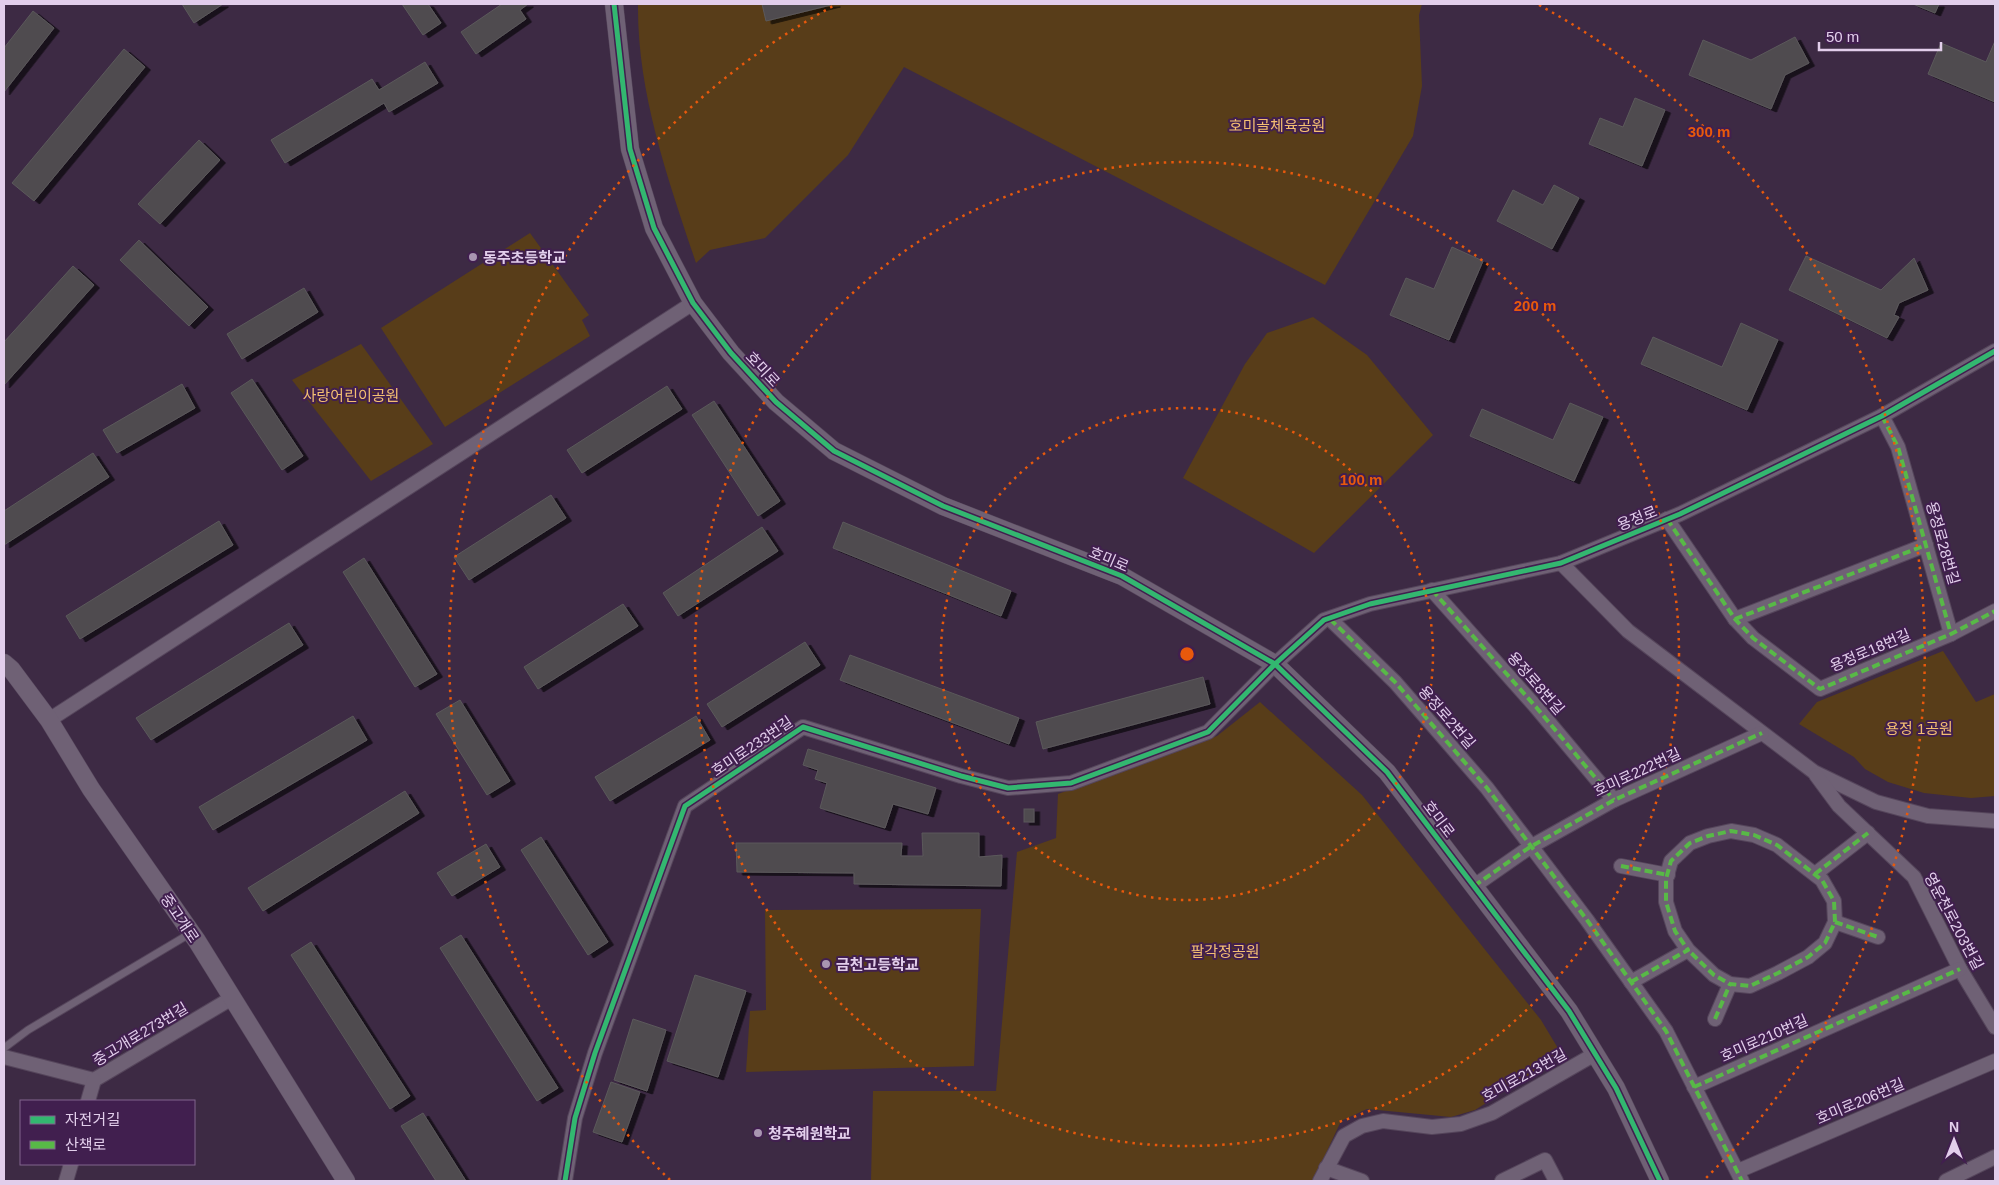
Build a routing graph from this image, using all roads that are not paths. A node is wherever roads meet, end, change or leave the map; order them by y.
1 (614, 4) edge
2 (693, 303) junction
3 (1995, 351) edge
4 (1882, 416) junction
5 (1667, 519) junction
6 (1926, 544) junction
7 (1561, 563) junction
8 (1432, 590) junction
9 (1995, 612) edge
10 (1330, 618) junction
11 (1735, 619) junction
12 (1951, 634) junction
13 (4, 662) edge
14 (1275, 664) junction
15 (49, 720) junction
16 (1762, 733) junction
17 (1814, 772) junction
18 (1614, 800) junction
19 (1995, 821) edge
20 (1868, 833) junction
21 (1530, 847) junction
22 (1621, 866) dead end
23 (1815, 874) junction
24 (1668, 875) junction
25 (1474, 886) junction
26 (1835, 922) junction
27 (191, 933) junction
28 (1878, 937) dead end
29 (1688, 950) junction
30 (1960, 969) junction
31 (1631, 982) junction
32 (1730, 984) junction
33 (232, 998) junction
34 (1715, 1019) dead end
35 (1995, 1027) edge
36 (4, 1048) edge
37 (1595, 1054) junction
38 (4, 1057) edge
39 (1995, 1060) edge
40 (94, 1080) junction
41 (1694, 1087) junction
42 (88, 1100) edge
43 (1995, 1157) edge
44 (71, 1165) edge
45 (1326, 1168) junction
46 (1740, 1176) edge
47 (66, 1181) edge
48 (346, 1181) edge
49 (565, 1181) edge
50 (1320, 1181) edge
51 (1362, 1181) edge
52 (1502, 1181) edge
53 (1556, 1181) edge
54 (1660, 1181) edge
55 (1946, 1181) edge

1 - 2 street, 호미로
2 - 14 street, 호미로
2 - 15 street
3 - 4 street, 용정로
4 - 5 street, 용정로
4 - 6 street, 용정로28번길
5 - 7 street, 용정로
5 - 11 street, 용정로18번길
6 - 11 street
6 - 12 street, 용정로28번길
7 - 8 street, 용정로
7 - 16 street
8 - 10 street, 용정로
8 - 18 street, 용정로8번길
9 - 12 street
10 - 14 street, 용정로
10 - 21 street, 용정로2번길
11 - 12 street, 용정로18번길
13 - 15 street, 중고개로
14 - 25 street, 호미로
14 - 49 street, 호미로233번길
15 - 27 street, 중고개로
16 - 17 street
16 - 18 street, 호미로222번길
17 - 19 street
17 - 20 street, 영운천로203번길
18 - 21 street, 호미로222번길
20 - 23 street
20 - 30 street, 영운천로203번길
21 - 25 street, 호미로222번길
21 - 31 street
22 - 24 street
23 - 24 street
23 - 26 street
24 - 29 street
25 - 37 street, 호미로
26 - 28 street
26 - 32 street
27 - 33 street, 중고개로
27 - 36 lane
29 - 31 street
29 - 32 street
30 - 35 street, 영운천로203번길
30 - 41 street, 호미로210번길
31 - 41 street
32 - 34 street
33 - 40 street, 중고개로273번길
33 - 48 street, 중고개로
37 - 45 street, 호미로213번길
37 - 54 street, 호미로
38 - 40 street, 중고개로273번길
39 - 46 street, 호미로206번길
40 - 42 street
41 - 46 street
43 - 55 street
44 - 47 street
45 - 50 street, 호미로213번길
45 - 51 street
52 - 53 street

